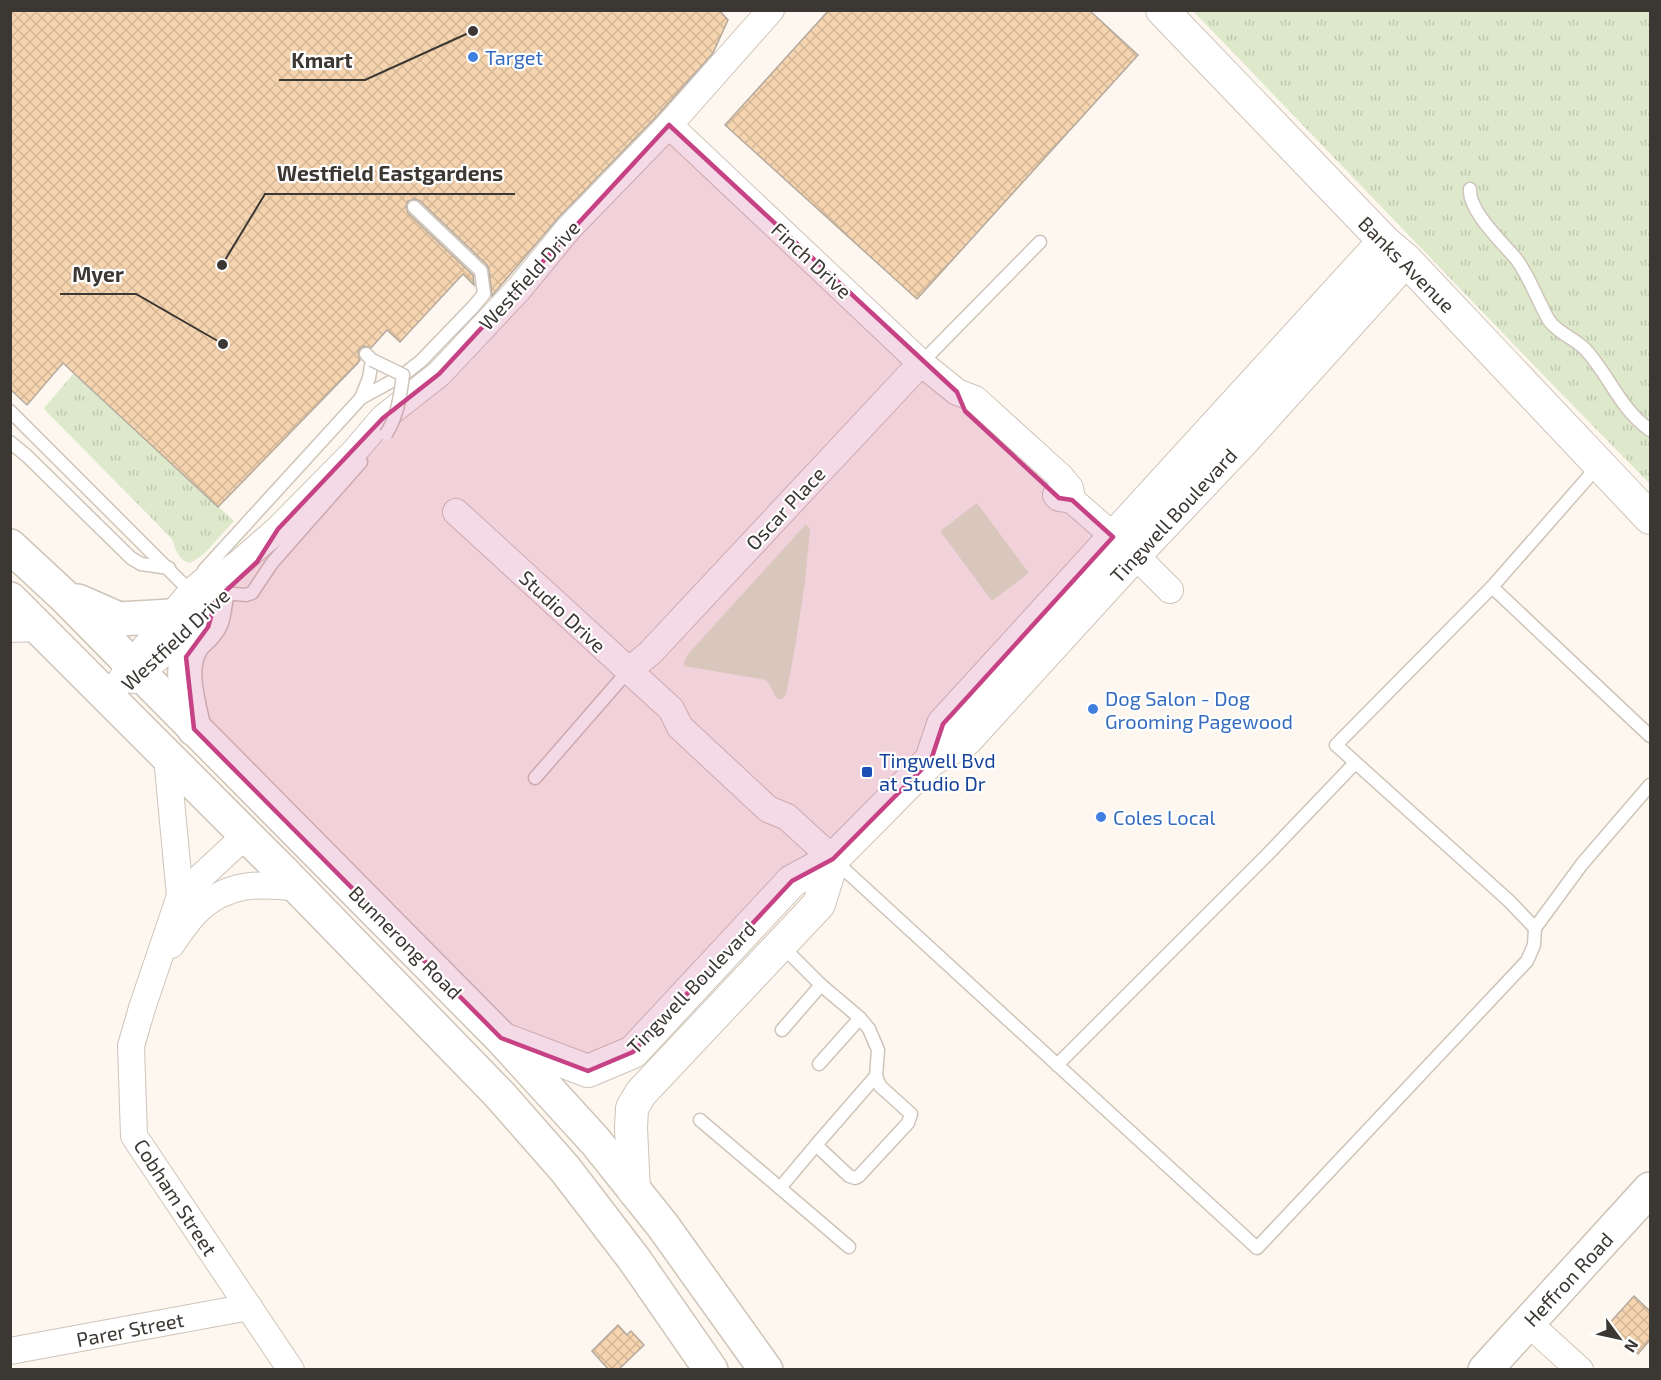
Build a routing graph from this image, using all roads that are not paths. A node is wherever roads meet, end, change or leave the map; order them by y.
1 (771, 10) edge
2 (1162, 10) edge
3 (669, 125) junction
4 (1470, 189) dead end
5 (414, 207) dead end
6 (1040, 242) dead end
7 (1395, 250) junction
8 (921, 363) junction
9 (403, 375) junction
10 (361, 398) junction
11 (10, 411) edge
12 (1650, 430) edge
13 (10, 442) edge
14 (1599, 465) junction
15 (456, 512) dead end
16 (1650, 518) edge
17 (10, 546) edge
18 (1124, 546) junction
19 (169, 568) junction
20 (1492, 587) junction
21 (1170, 590) dead end
22 (201, 596) junction
23 (65, 597) junction
24 (10, 600) edge
25 (25, 629) edge
26 (136, 669) junction
27 (628, 671) junction
28 (110, 699) junction
29 (194, 729) junction
30 (1650, 735) edge
31 (167, 757) junction
32 (1355, 763) junction
33 (535, 778) dead end
34 (1650, 785) edge
35 (246, 835) junction
36 (833, 859) junction
37 (299, 888) junction
38 (180, 896) junction
39 (1535, 928) junction
40 (781, 945) junction
41 (155, 970) junction
42 (821, 985) junction
43 (860, 1018) junction
44 (782, 1029) dead end
45 (501, 1038) junction
46 (819, 1064) dead end
47 (1057, 1065) junction
48 (876, 1076) junction
49 (700, 1120) dead end
50 (816, 1145) junction
51 (780, 1188) junction
52 (1650, 1189) edge
53 (634, 1191) junction
54 (849, 1247) dead end
55 (249, 1307) junction
56 (1528, 1323) junction
57 (10, 1351) edge
58 (291, 1370) edge
59 (711, 1370) edge
60 (766, 1370) edge
61 (1485, 1370) edge
62 (1580, 1370) edge

1 - 3 street, Westfield Drive
2 - 7 street, Banks Avenue
3 - 8 street, Finch Drive
3 - 22 street, Westfield Drive
4 - 12 lane
5 - 9 lane
6 - 8 lane, Oscar Place
7 - 14 street, Banks Avenue
7 - 18 street, Tingwell Boulevard
8 - 18 street, Finch Drive
8 - 27 street, Oscar Place
9 - 10 lane
9 - 10 lane, bridge
9 - 22 lane, bridge
10 - 22 lane
11 - 19 lane
13 - 19 lane
14 - 16 street, Banks Avenue
14 - 20 lane
15 - 27 street, Studio Drive
17 - 23 main road, Bunnerong Road
18 - 21 street, Finch Drive
18 - 36 street, Tingwell Boulevard
19 - 22 lane
20 - 30 lane
20 - 32 lane
22 - 23 main road
22 - 26 street, Westfield Drive
22 - 26 street, Westfield Drive
22 - 29 main road
23 - 26 main road, Bunnerong Road
24 - 25 main road, Bunnerong Road
25 - 28 main road, Bunnerong Road
26 - 28 street, Westfield Drive
26 - 29 main road, Bunnerong Road
27 - 33 lane, Oscar Place
27 - 36 street, Studio Drive
28 - 31 main road, Bunnerong Road
29 - 45 main road, Bunnerong Road
31 - 35 main road, Bunnerong Road
31 - 38 street, Cobham Street
32 - 39 lane
32 - 47 lane
34 - 39 lane
35 - 37 main road, Bunnerong Road
35 - 38 street, Cobham Street
36 - 40 street, Tingwell Boulevard
36 - 45 street, Tingwell Boulevard
36 - 47 lane
37 - 41 street, Cobham Street
37 - 59 main road, Bunnerong Road
38 - 41 street, Cobham Street
39 - 47 lane
40 - 42 lane
40 - 53 street, Tingwell Boulevard
41 - 55 street, Cobham Street
42 - 43 lane
42 - 44 lane
43 - 46 lane
43 - 48 lane
45 - 53 main road, Bunnerong Road
48 - 50 lane
48 - 50 lane
49 - 51 lane
50 - 51 lane
51 - 54 lane
52 - 56 main road, Heffron Road
53 - 60 main road, Bunnerong Road
55 - 57 street, Parer Street
55 - 58 street, Cobham Street
56 - 61 main road, Heffron Road
56 - 62 street

